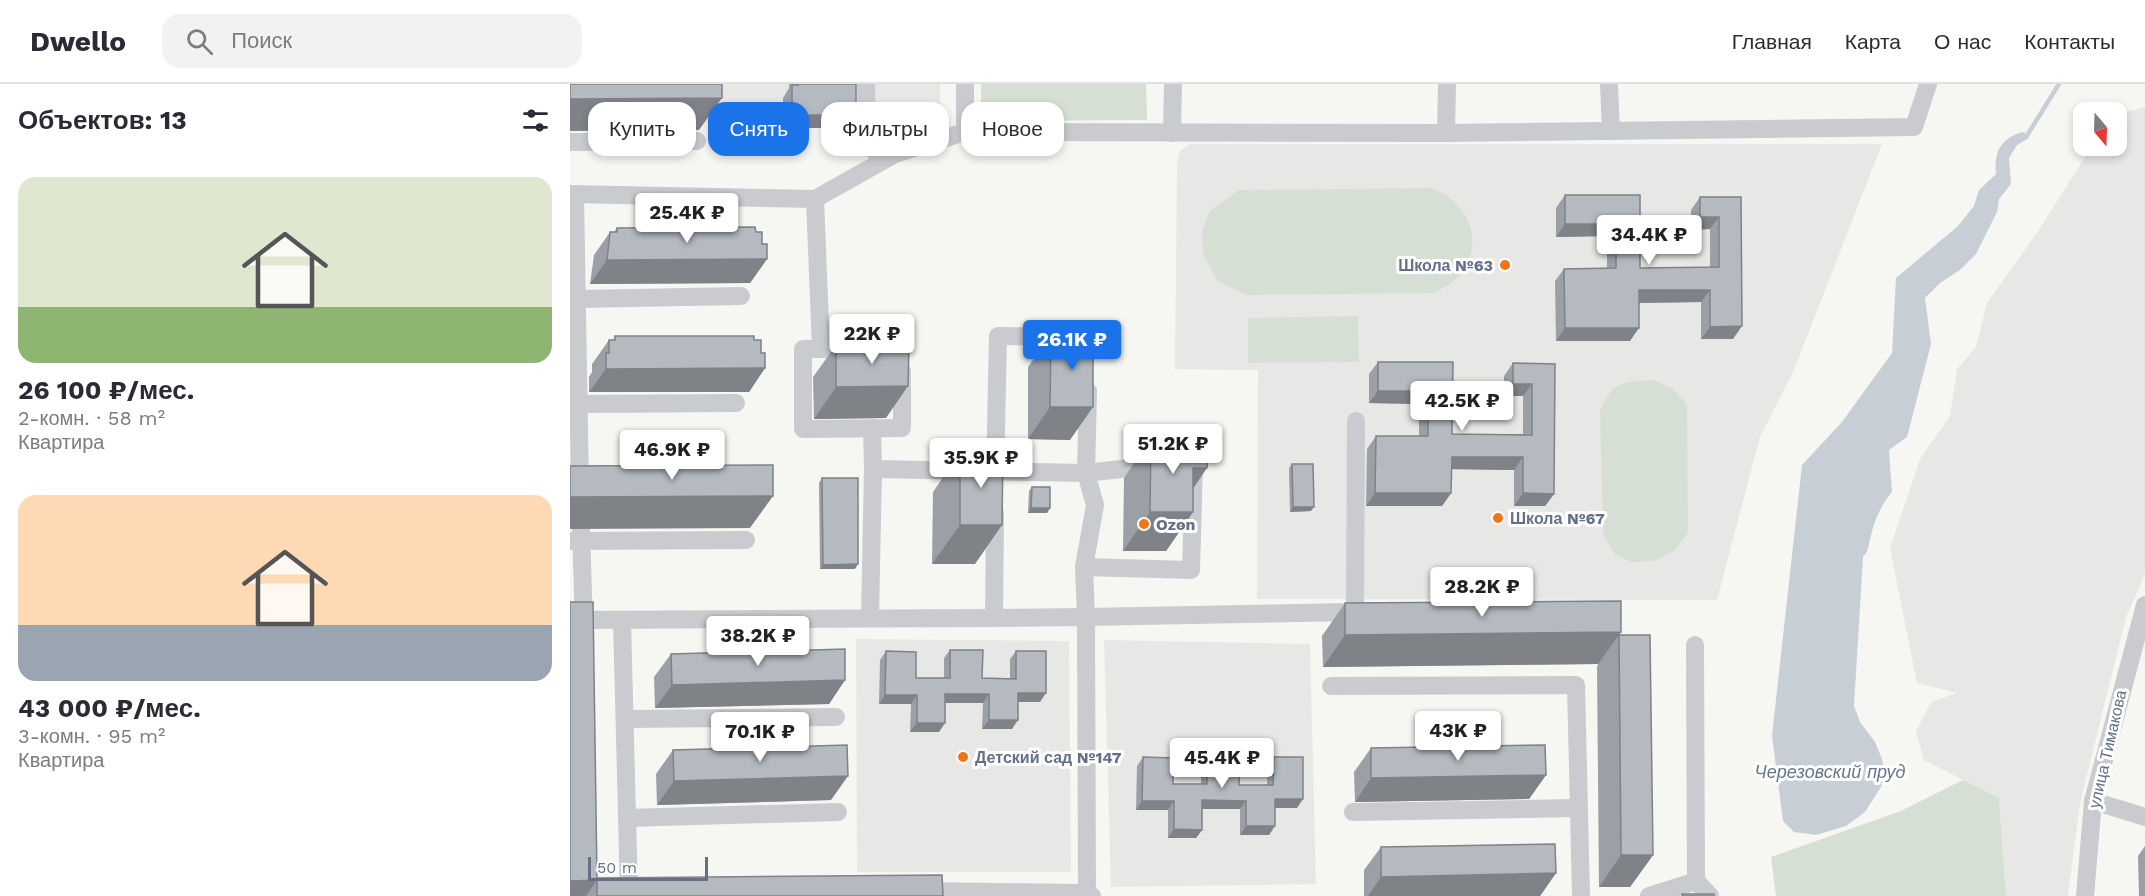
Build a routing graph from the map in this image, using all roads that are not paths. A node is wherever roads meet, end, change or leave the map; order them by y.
1 (866, 84) edge
2 (965, 84) edge
3 (1173, 84) edge
4 (1447, 84) edge
5 (1609, 84) edge
6 (1928, 84) edge
7 (965, 102) edge
8 (1611, 131) junction
9 (1064, 132) edge
10 (1172, 132) junction
11 (961, 133) edge
12 (1446, 133) junction
13 (697, 141) dead end
14 (570, 142) edge
15 (881, 161) junction
16 (573, 194) edge
17 (815, 199) junction
18 (741, 296) dead end
19 (577, 299) junction
20 (867, 348) edge
21 (902, 348) edge
22 (821, 349) junction
23 (1088, 349) edge
24 (1088, 371) edge
25 (736, 403) dead end
26 (579, 405) junction
27 (1356, 421) dead end
28 (872, 428) junction
29 (873, 469) junction
30 (995, 471) junction
31 (1086, 473) junction
32 (577, 488) edge
33 (577, 537) edge
34 (746, 540) dead end
35 (1084, 567) junction
36 (2145, 605) edge
37 (870, 617) junction
38 (1086, 617) junction
39 (994, 618) junction
40 (577, 620) edge
41 (622, 620) junction
42 (585, 644) edge
43 (1695, 645) dead end
44 (1331, 686) dead end
45 (836, 717) dead end
46 (625, 719) junction
47 (2093, 801) junction
48 (1579, 808) junction
49 (838, 812) dead end
50 (1353, 812) dead end
51 (2145, 817) edge
52 (627, 818) junction
53 (1696, 881) junction
54 (904, 891) edge
55 (629, 894) junction
56 (650, 894) edge
57 (995, 894) edge
58 (611, 895) edge
59 (1089, 895) edge
60 (1581, 896) edge
61 (1650, 896) edge
62 (1710, 896) edge
63 (2085, 896) edge

1 - 15 street
2 - 7 street
3 - 10 street
4 - 12 street
5 - 8 street
6 - 8 street
8 - 12 street
9 - 10 street
10 - 12 street
11 - 15 street
13 - 14 street
15 - 17 street
16 - 17 street
16 - 19 street
17 - 22 street
18 - 19 street
19 - 26 street
20 - 22 street
21 - 28 street
22 - 28 street
23 - 30 street
24 - 31 street
25 - 26 street
26 - 32 street
27 - 38 street
28 - 29 street
29 - 30 street
29 - 37 street
30 - 31 street
30 - 39 street
31 - 35 street
31 - 35 street
33 - 34 street
33 - 40 street
35 - 38 street
36 - 47 street, улица Тимакова
37 - 39 street
37 - 41 street
38 - 39 street
38 - 59 street
40 - 41 street
40 - 42 street
41 - 46 street
43 - 53 street
44 - 48 street
45 - 46 street
46 - 52 street
47 - 51 street
47 - 63 street, улица Тимакова
48 - 50 street
48 - 60 street
49 - 52 street
52 - 55 street
53 - 61 street
53 - 62 street
54 - 57 street
55 - 56 street
55 - 58 street
57 - 59 street

